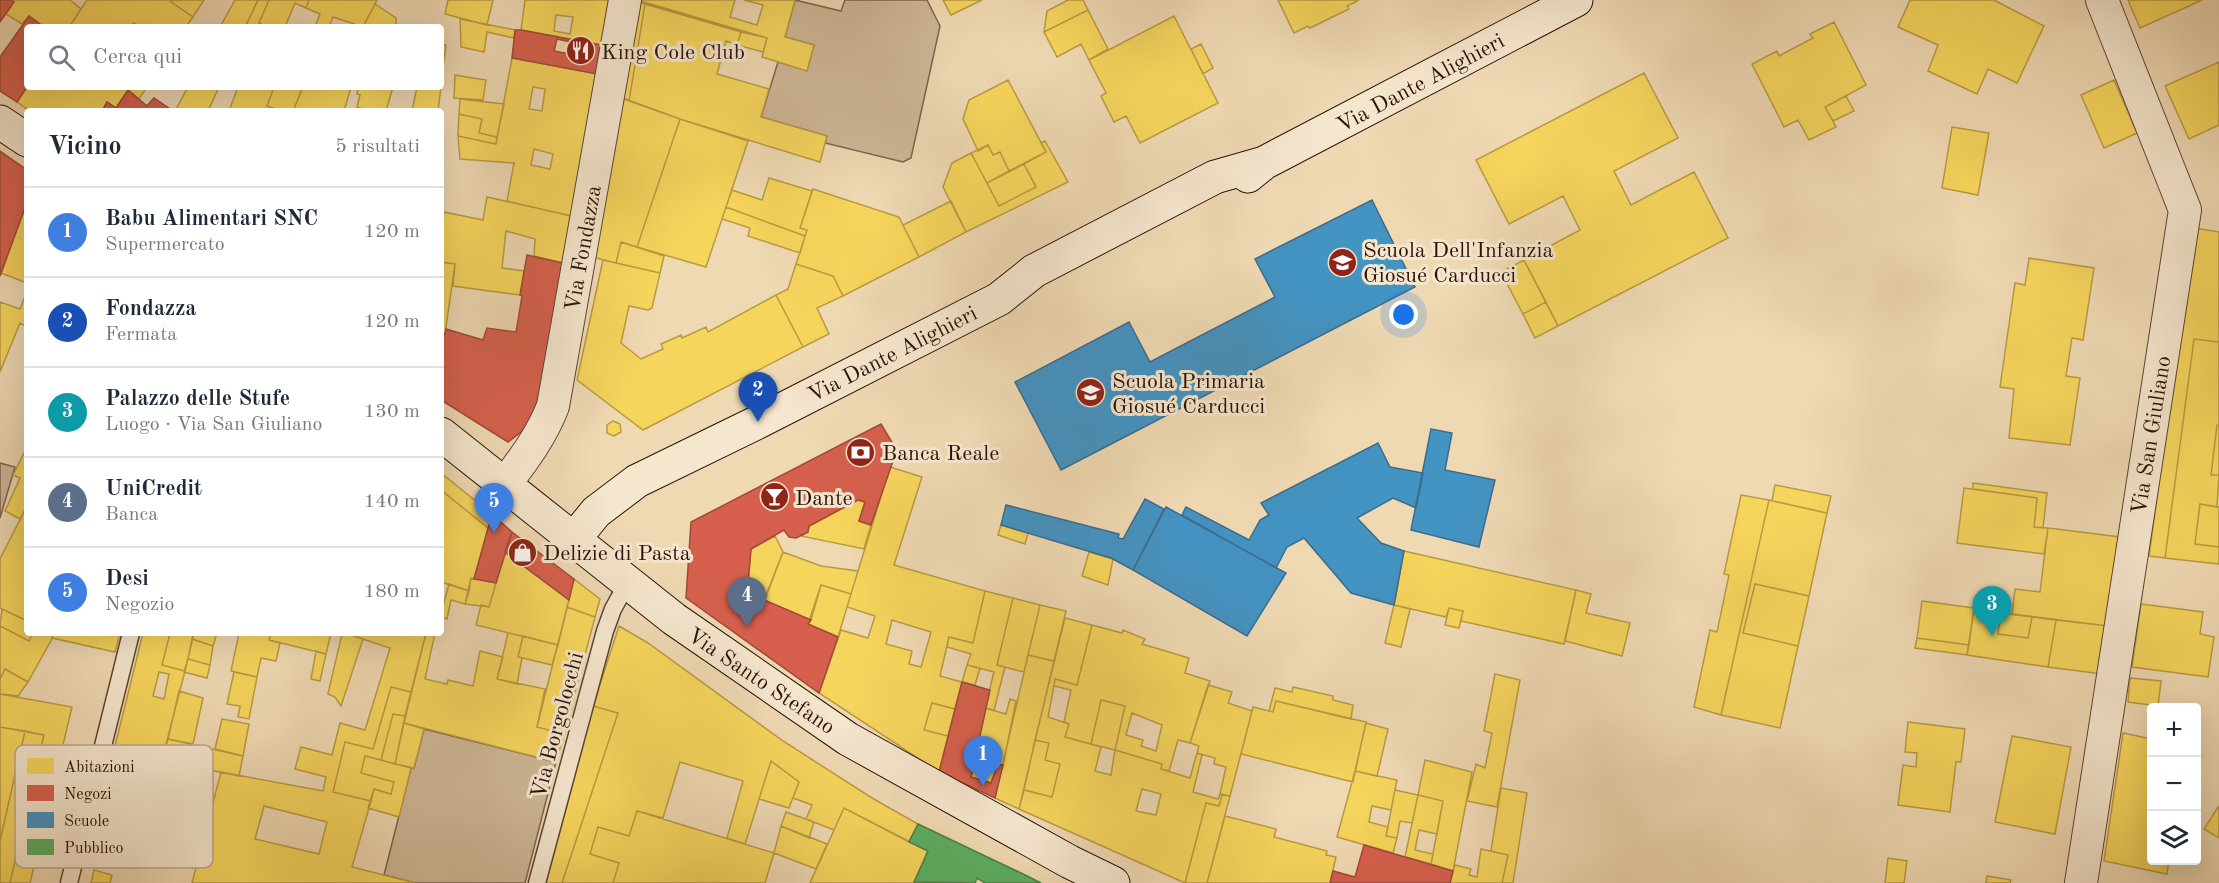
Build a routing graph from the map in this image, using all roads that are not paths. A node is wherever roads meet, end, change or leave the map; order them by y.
1 (625, 0) edge
2 (1576, 0) edge
3 (2102, 0) edge
4 (0, 122) edge
5 (24, 138) edge
6 (444, 436) edge
7 (505, 484) junction
8 (574, 539) junction
9 (628, 582) junction
10 (130, 636) edge
11 (103, 745) edge
12 (73, 868) edge
13 (69, 883) edge
14 (537, 883) edge
15 (1113, 883) edge
16 (2081, 883) edge

1 - 7 street, Via Fondazza
2 - 8 street, Via Dante Alighieri
3 - 16 street, Via San Giuliano
4 - 5 street
6 - 7 street, Via Santo Stefano
7 - 8 street, Via Santo Stefano
8 - 9 street, Via Santo Stefano
9 - 14 lane, Via Borgolocchi
9 - 15 street, Via Santo Stefano
10 - 11 lane
12 - 13 lane

